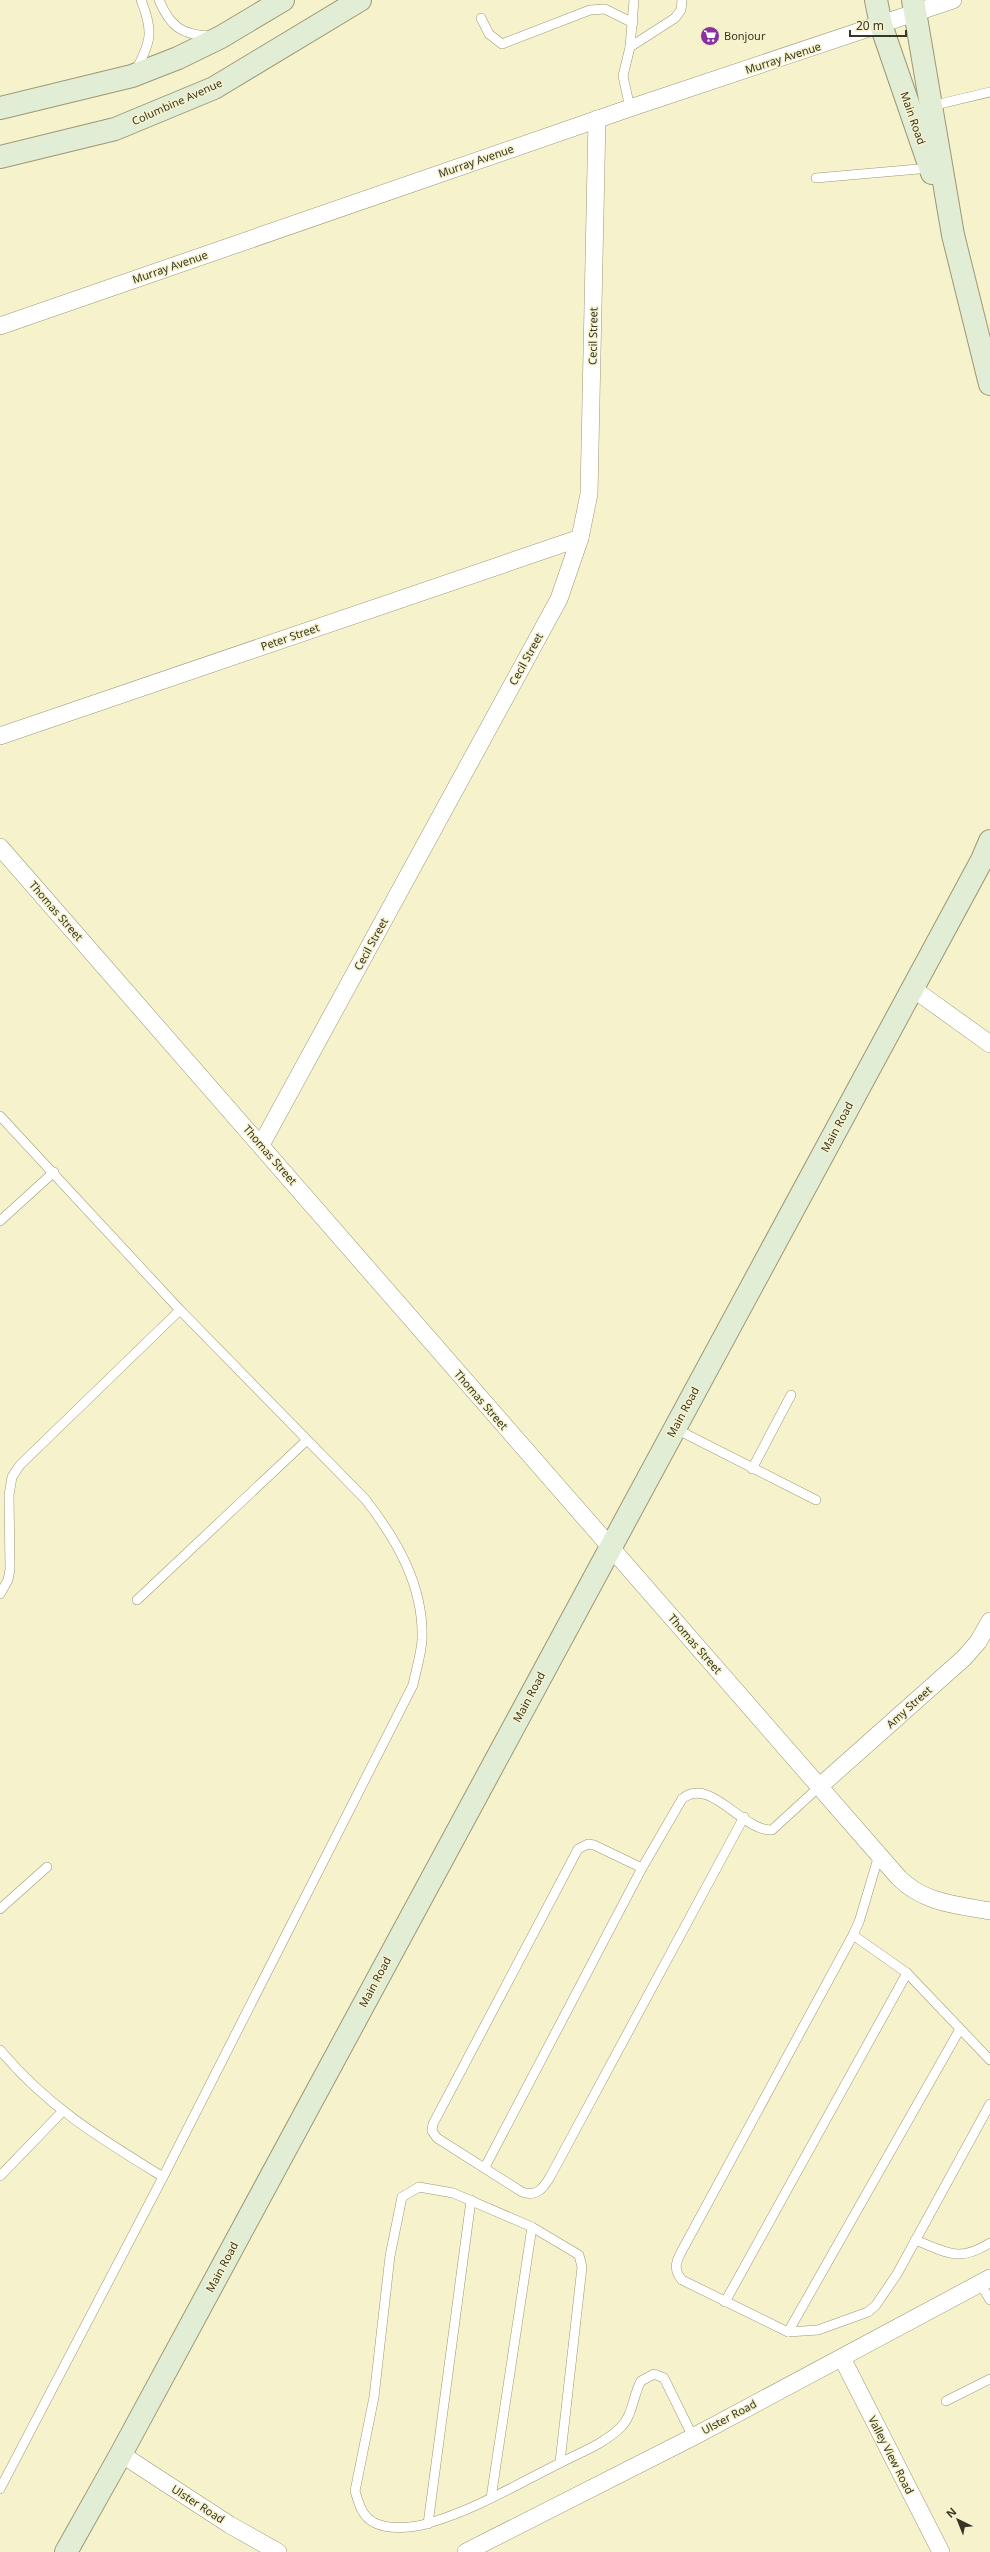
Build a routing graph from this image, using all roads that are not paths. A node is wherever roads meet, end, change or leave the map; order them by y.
1 (141, 0) edge
2 (159, 0) edge
3 (283, 0) edge
4 (360, 0) edge
5 (634, 0) edge
6 (682, 0) edge
7 (876, 0) edge
8 (953, 0) edge
9 (914, 7) edge
10 (480, 18) dead end
11 (632, 23) junction
12 (882, 25) junction
13 (221, 37) junction
14 (630, 47) junction
15 (132, 76) junction
16 (990, 92) edge
17 (931, 106) junction
18 (0, 108) edge
19 (630, 108) junction
20 (597, 120) junction
21 (0, 157) edge
22 (930, 168) junction
23 (816, 178) dead end
24 (953, 235) junction
25 (0, 326) edge
26 (990, 384) edge
27 (580, 538) junction
28 (0, 736) edge
29 (990, 840) edge
30 (0, 847) edge
31 (912, 988) junction
32 (990, 1044) edge
33 (0, 1116) edge
34 (261, 1145) junction
35 (54, 1172) junction
36 (0, 1221) edge
37 (180, 1310) junction
38 (791, 1395) dead end
39 (674, 1428) junction
40 (307, 1440) junction
41 (752, 1469) junction
42 (816, 1500) dead end
43 (610, 1547) junction
44 (0, 1594) edge
45 (137, 1600) dead end
46 (990, 1621) edge
47 (820, 1786) junction
48 (744, 1817) junction
49 (879, 1855) junction
50 (47, 1867) dead end
51 (642, 1868) junction
52 (0, 1909) edge
53 (990, 1911) edge
54 (853, 1935) junction
55 (907, 1973) junction
56 (960, 2029) junction
57 (0, 2050) edge
58 (990, 2060) edge
59 (990, 2104) edge
60 (62, 2112) junction
61 (485, 2167) junction
62 (0, 2176) edge
63 (163, 2176) junction
64 (471, 2200) junction
65 (532, 2227) junction
66 (915, 2240) junction
67 (990, 2243) edge
68 (985, 2281) edge
69 (990, 2300) edge
70 (724, 2302) junction
71 (788, 2332) junction
72 (842, 2358) junction
73 (990, 2379) edge
74 (946, 2401) dead end
75 (693, 2437) junction
76 (121, 2454) junction
77 (560, 2462) junction
78 (0, 2489) edge
79 (491, 2498) junction
80 (428, 2524) junction
81 (66, 2552) edge
82 (278, 2552) edge
83 (466, 2552) edge
84 (941, 2552) edge

1 - 15 lane
2 - 13 lane
3 - 13 main road
4 - 21 main road, Columbine Avenue
5 - 11 lane
6 - 14 lane
7 - 12 main road, Main Road
8 - 9 street, Murray Avenue
9 - 12 street, Murray Avenue
9 - 17 main road, Main Road
10 - 11 lane
11 - 14 lane
12 - 19 street, Murray Avenue
12 - 22 main road, Main Road
13 - 15 main road
14 - 19 lane
15 - 18 main road
16 - 17 lane
17 - 24 main road, Main Road
19 - 20 street, Murray Avenue
20 - 25 street, Murray Avenue
20 - 27 street, Cecil Street
22 - 23 lane
22 - 24 main road, Main Road
24 - 26 main road, Main Road
27 - 28 street, Peter Street
27 - 34 street, Cecil Street
29 - 31 main road, Main Road
30 - 34 street, Thomas Street
31 - 32 street
31 - 39 main road, Main Road
33 - 35 lane
34 - 43 street, Thomas Street
35 - 36 lane
35 - 37 lane
37 - 40 lane
37 - 44 lane
38 - 41 lane
39 - 41 lane
39 - 43 main road, Main Road
40 - 45 lane
40 - 63 lane
41 - 42 lane
43 - 47 street, Thomas Street
43 - 76 main road, Main Road
46 - 47 street, Amy Street
47 - 48 lane
47 - 49 street, Thomas Street
48 - 51 lane
48 - 61 lane
49 - 53 street, Thomas Street
49 - 54 lane
50 - 52 lane
51 - 61 lane
51 - 61 lane
54 - 55 lane
54 - 70 lane
55 - 56 lane
55 - 70 lane
56 - 58 lane
56 - 71 lane
57 - 60 lane
59 - 66 lane
60 - 62 lane
60 - 63 lane
63 - 78 lane
64 - 65 lane
64 - 80 lane
64 - 80 lane
65 - 77 lane
65 - 79 lane
66 - 67 lane
66 - 71 lane
68 - 69 lane
68 - 72 street, Ulster Road
70 - 71 lane
72 - 75 street, Ulster Road
72 - 84 street, Valley View Road
73 - 74 lane
75 - 77 lane
75 - 83 street, Ulster Road
76 - 81 main road, Main Road
76 - 82 street, Ulster Road
77 - 79 lane
79 - 80 lane

